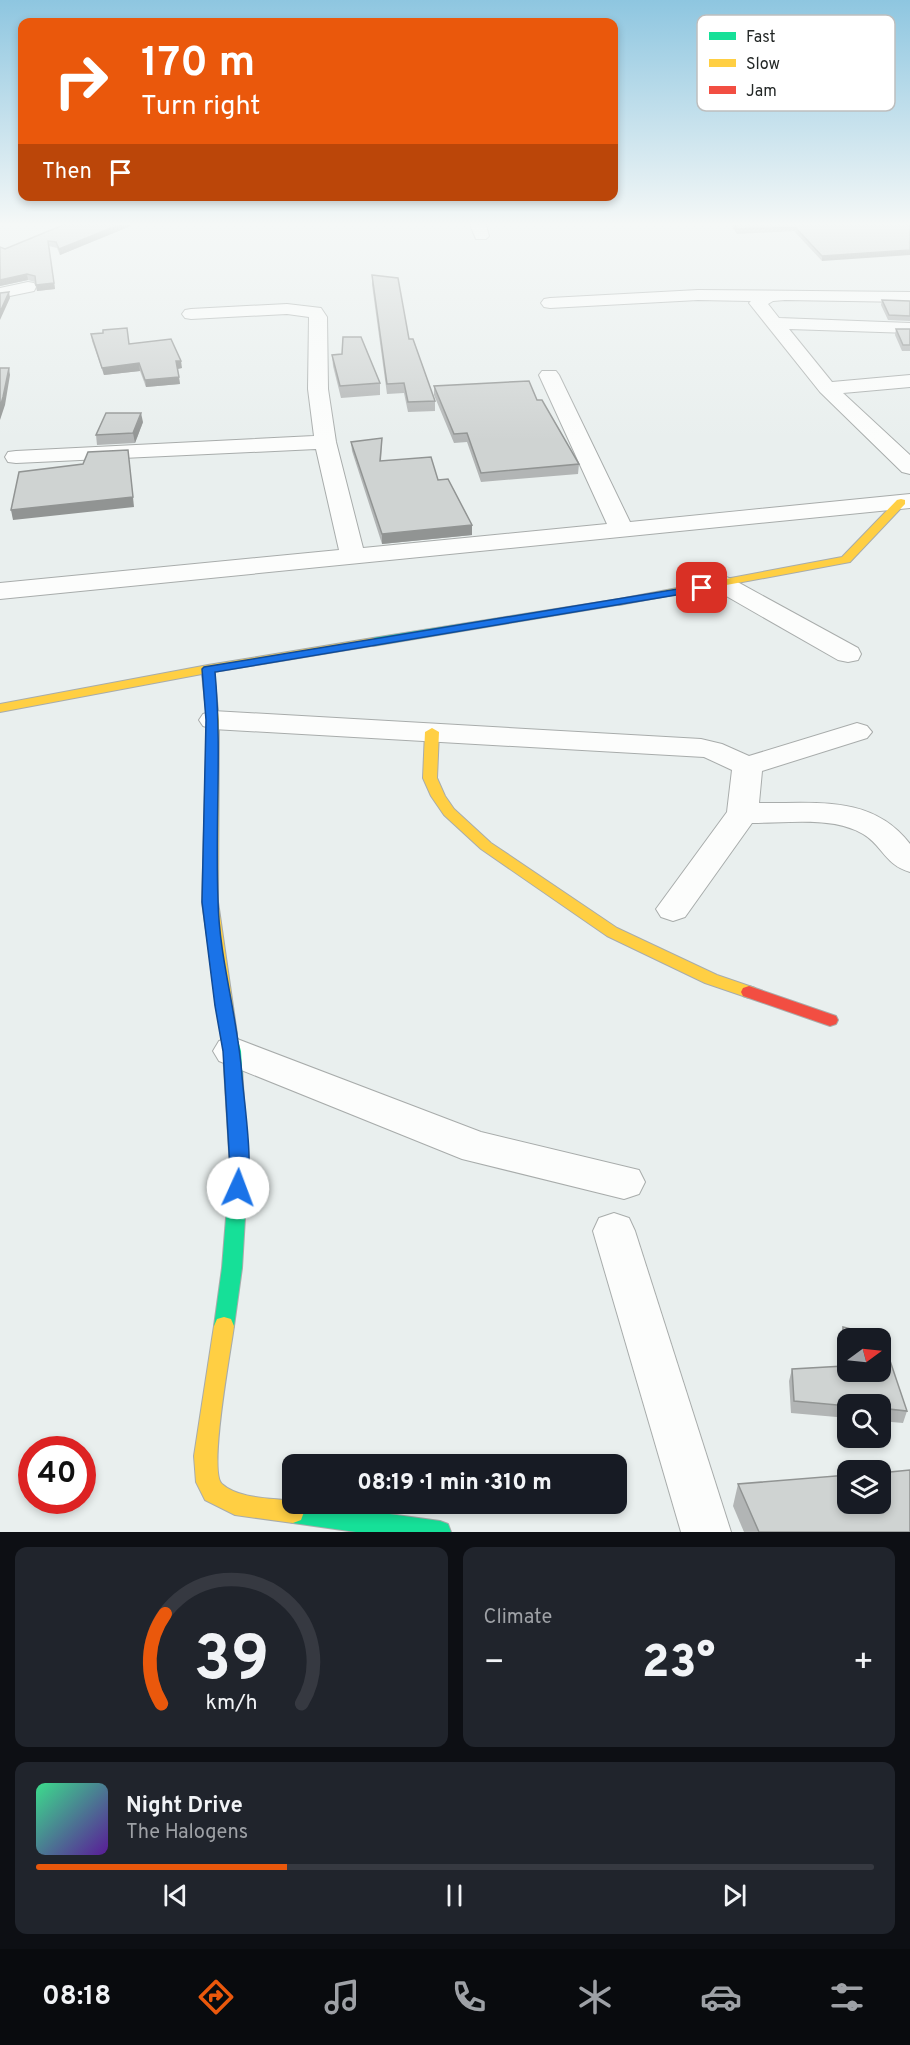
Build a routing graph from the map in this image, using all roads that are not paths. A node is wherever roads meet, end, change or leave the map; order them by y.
1 (670, 296) edge
2 (769, 296) edge
3 (839, 296) edge
4 (910, 297) edge
5 (550, 303) dead end
6 (191, 314) dead end
7 (773, 323) junction
8 (910, 328) edge
9 (549, 375) dead end
10 (910, 381) edge
11 (827, 388) junction
12 (325, 442) junction
13 (16, 457) dead end
14 (910, 467) edge
15 (906, 501) edge
16 (621, 528) junction
17 (353, 557) junction
18 (723, 584) junction
19 (0, 591) edge
20 (848, 654) dead end
21 (208, 669) junction
22 (0, 708) edge
23 (213, 720) junction
24 (432, 732) junction
25 (857, 732) dead end
26 (747, 766) junction
27 (742, 813) junction
28 (910, 861) edge
29 (674, 909) dead end
30 (830, 1020) dead end
31 (232, 1051) junction
32 (624, 1182) dead end
33 (614, 1231) dead end
34 (415, 1530) edge
35 (440, 1532) edge
36 (706, 1532) edge

1 - 5 street
2 - 7 street
3 - 4 street
6 - 12 street
7 - 8 street
7 - 11 street
9 - 16 street
10 - 11 street
11 - 14 street
12 - 13 street
12 - 17 street
15 - 16 street
15 - 18 street
16 - 17 street
17 - 19 street
18 - 20 street
18 - 21 street
21 - 22 street
21 - 23 street
23 - 24 street
23 - 31 street
24 - 26 street
24 - 30 street
25 - 26 street
26 - 27 street
27 - 28 street
27 - 29 street
31 - 32 street
31 - 34 street
33 - 36 street
34 - 35 street

